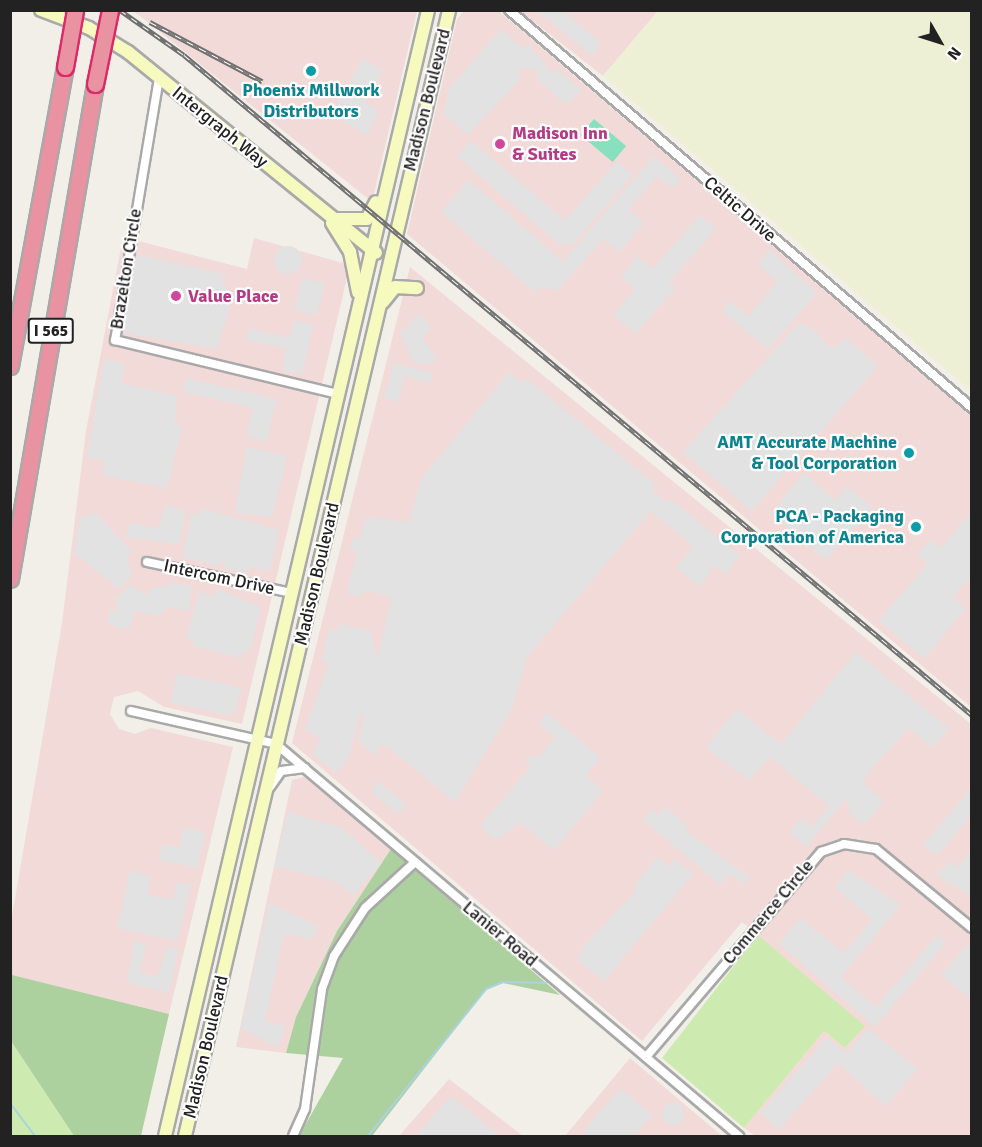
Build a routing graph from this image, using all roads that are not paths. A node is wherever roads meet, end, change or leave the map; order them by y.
1 (41, 10) edge
2 (75, 10) edge
3 (110, 10) edge
4 (428, 10) edge
5 (449, 10) edge
6 (509, 10) edge
7 (159, 78) junction
8 (395, 150) junction
9 (322, 210) junction
10 (333, 219) junction
11 (372, 249) junction
12 (388, 262) junction
13 (417, 288) dead end
14 (359, 302) junction
15 (366, 364) junction
16 (10, 366) edge
17 (338, 394) junction
18 (972, 408) edge
19 (304, 542) junction
20 (147, 562) dead end
21 (10, 579) edge
22 (291, 592) junction
23 (310, 600) junction
24 (302, 640) junction
25 (131, 711) dead end
26 (257, 741) junction
27 (276, 744) junction
28 (307, 768) junction
29 (265, 795) junction
30 (415, 862) junction
31 (214, 921) junction
32 (235, 926) junction
33 (972, 928) edge
34 (646, 1057) junction
35 (192, 1107) junction
36 (165, 1137) edge
37 (185, 1137) edge
38 (195, 1137) edge
39 (293, 1137) edge
40 (739, 1137) edge

1 - 7 main road, Intergraph Way
2 - 16 highway, I 565, bridge
3 - 21 highway, I 565, bridge
4 - 8 main road, Madison Boulevard
5 - 12 main road, Madison Boulevard
6 - 18 street, Celtic Drive
7 - 9 main road, Intergraph Way
7 - 17 street, Brazelton Circle
8 - 10 main road
8 - 11 main road, Madison Boulevard
9 - 10 main road, Intergraph Way
9 - 14 main road
10 - 11 main road, Intergraph Way
11 - 12 main road, Intergraph Way
11 - 14 main road, Madison Boulevard
12 - 15 main road, Madison Boulevard
13 - 15 main road
14 - 17 main road, Madison Boulevard
15 - 23 main road, Madison Boulevard
17 - 19 main road, Madison Boulevard
19 - 22 main road, Madison Boulevard
19 - 23 main road
20 - 22 street, Intercom Drive
22 - 24 main road
22 - 26 main road, Madison Boulevard
23 - 24 main road, Madison Boulevard
24 - 27 main road, Madison Boulevard
25 - 26 street, Lanier Road
26 - 27 street, Lanier Road
26 - 31 main road, Madison Boulevard
27 - 28 street, Lanier Road
27 - 29 main road, Madison Boulevard
28 - 29 street
28 - 30 street, Lanier Road
29 - 32 main road, Madison Boulevard
30 - 34 street, Lanier Road
30 - 39 street
31 - 32 main road
31 - 36 main road, Madison Boulevard
32 - 35 main road, Madison Boulevard
33 - 34 street, Commerce Circle
34 - 40 street, Lanier Road
35 - 37 main road, Madison Boulevard
35 - 38 main road

